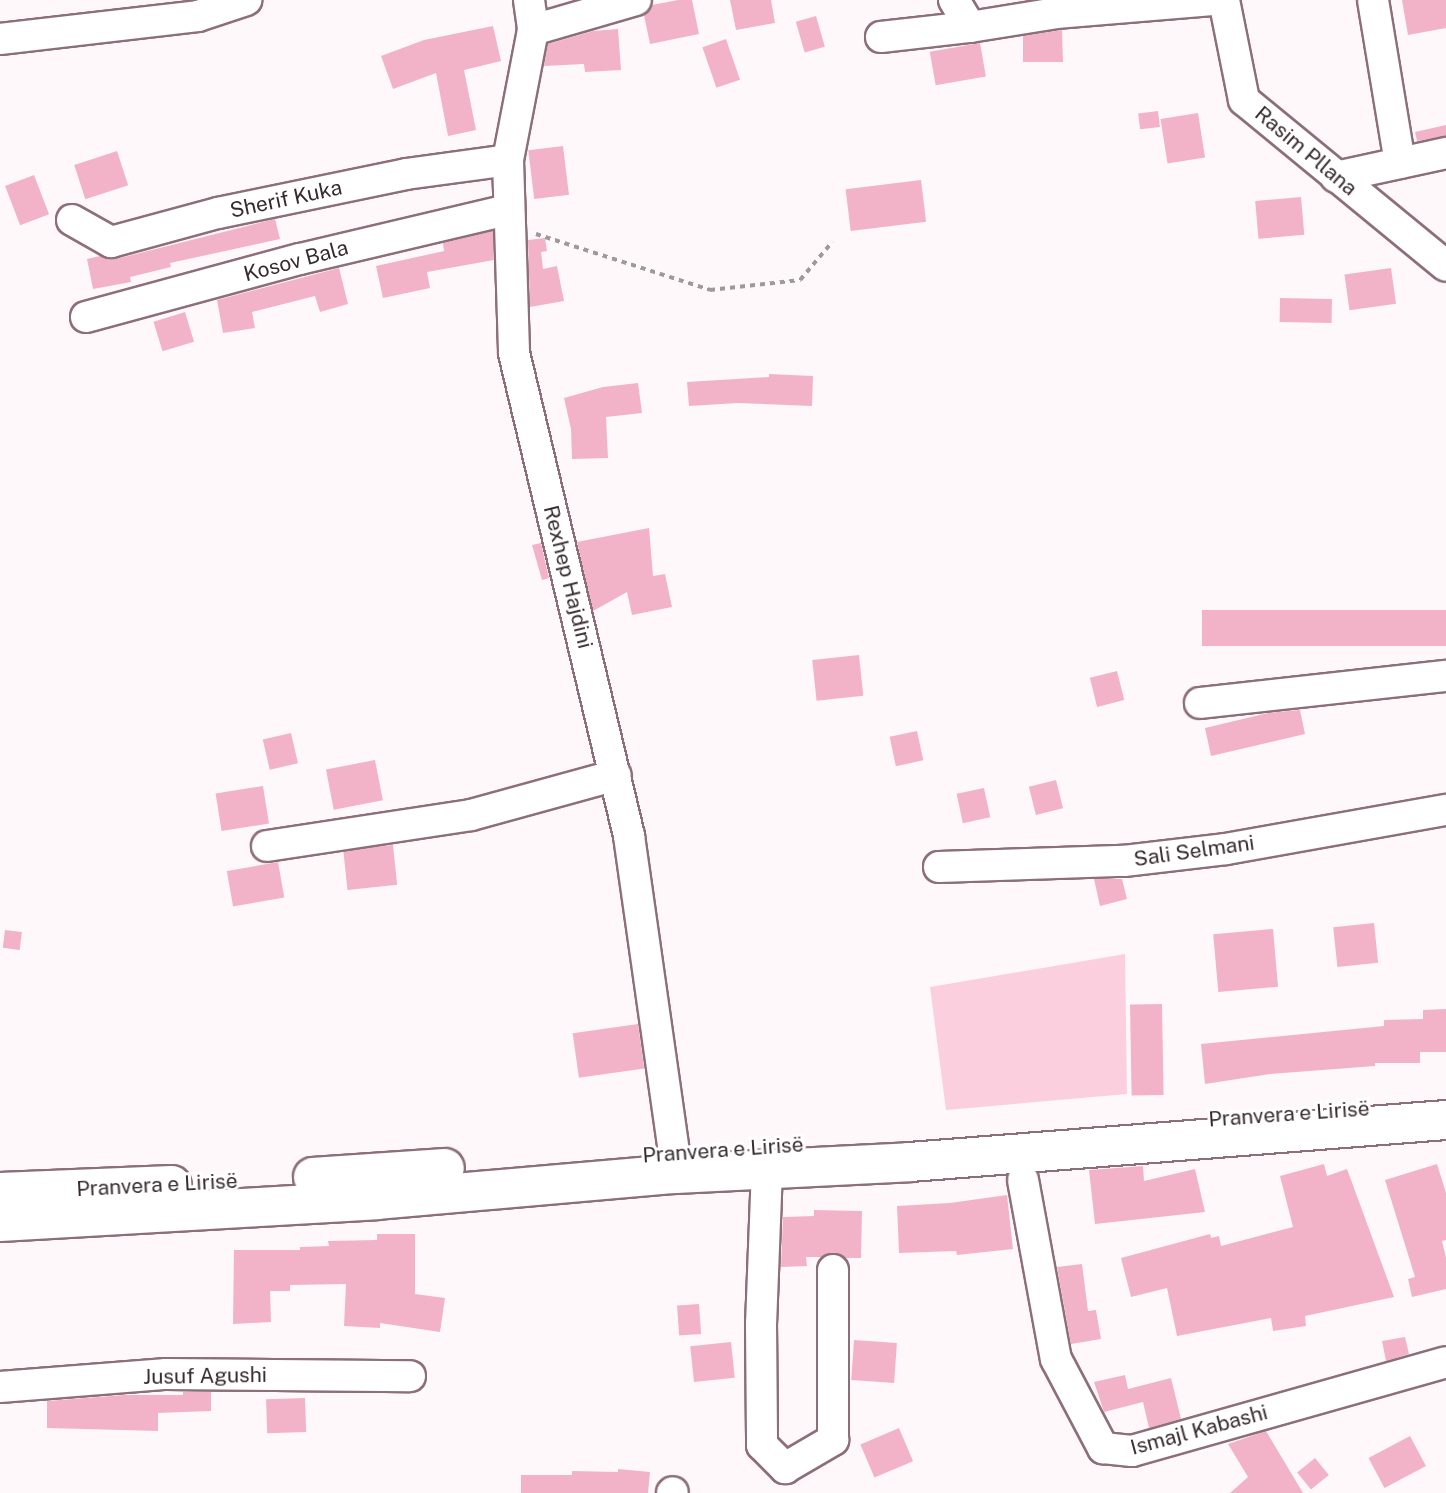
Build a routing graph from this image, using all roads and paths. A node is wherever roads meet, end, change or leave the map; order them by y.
1 (246, 0) edge
2 (529, 0) edge
3 (636, 0) edge
4 (954, 0) edge
5 (1214, 0) edge
6 (1224, 0) edge
7 (1373, 0) edge
8 (970, 27) junction
9 (533, 30) junction
10 (881, 37) dead end
11 (0, 39) edge
12 (1446, 153) edge
13 (508, 160) junction
14 (1400, 163) junction
15 (1336, 177) junction
16 (507, 217) junction
17 (72, 220) dead end
18 (832, 242) dead end
19 (1446, 266) edge
20 (86, 317) dead end
21 (1446, 676) edge
22 (1200, 703) dead end
23 (616, 775) junction
24 (1446, 810) edge
25 (267, 846) dead end
26 (939, 867) dead end
27 (1446, 1104) edge
28 (1446, 1120) edge
29 (674, 1153) junction
30 (767, 1169) junction
31 (1023, 1180) dead end
32 (0, 1192) edge
33 (0, 1222) edge
34 (833, 1270) dead end
35 (1446, 1362) edge
36 (410, 1376) dead end
37 (0, 1387) edge

1 - 11 street
2 - 9 street, Rexhep Hajdini
3 - 9 street
4 - 8 street
5 - 8 street
6 - 15 street, Rasim Pllana
7 - 14 street
8 - 10 street
9 - 13 street, Rexhep Hajdini
12 - 14 street
13 - 16 street, Rexhep Hajdini
13 - 17 street, Sherif Kuka
14 - 15 street
15 - 19 street, Rasim Pllana
16 - 18 path
16 - 20 street, Kosov Bala
16 - 23 street, Rexhep Hajdini
21 - 22 street
23 - 25 street
23 - 29 street, Rexhep Hajdini
24 - 26 street, Sali Selmani
27 - 29 main road, Pranvera e Lirisë
28 - 30 main road, Pranvera e Lirisë
29 - 32 main road, Pranvera e Lirisë
30 - 33 main road, Pranvera e Lirisë
30 - 34 street, Pranvera e Lirisë
31 - 35 street, Ismajl Kabashi
36 - 37 street, Jusuf Agushi

